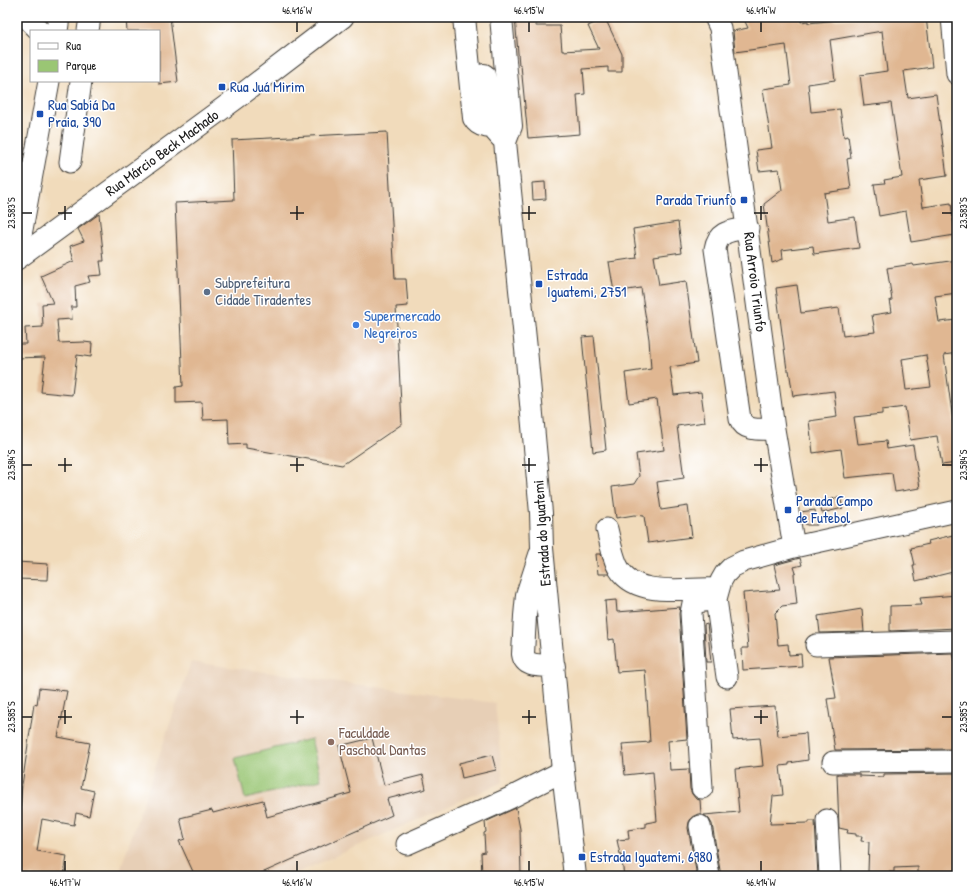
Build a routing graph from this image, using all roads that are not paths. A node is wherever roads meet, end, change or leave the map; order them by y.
1 (26, 17) edge
2 (60, 17) edge
3 (90, 17) edge
4 (343, 17) edge
5 (464, 17) edge
6 (475, 17) edge
7 (501, 17) edge
8 (715, 17) edge
9 (952, 17) edge
10 (39, 30) edge
11 (57, 30) edge
12 (88, 30) edge
13 (957, 74) edge
14 (49, 82) edge
15 (81, 82) edge
16 (503, 132) junction
17 (70, 162) dead end
18 (23, 182) edge
19 (748, 228) junction
20 (17, 258) edge
21 (774, 429) junction
22 (957, 511) edge
23 (607, 529) dead end
24 (794, 546) junction
25 (542, 548) junction
26 (717, 594) junction
27 (957, 641) edge
28 (816, 645) dead end
29 (554, 666) junction
30 (727, 677) dead end
31 (957, 761) edge
32 (833, 762) dead end
33 (563, 772) junction
34 (702, 788) dead end
35 (827, 820) dead end
36 (700, 826) dead end
37 (407, 844) dead end
38 (575, 876) edge
39 (709, 876) edge
40 (830, 876) edge

1 - 10 street
2 - 11 street
3 - 12 street
4 - 20 street, Rua Márcio Beck Machado
5 - 16 main road
6 - 16 main road, Estrada do Iguatemi
7 - 16 main road, Estrada do Iguatemi
8 - 19 street, Rua Arroio Triunfo
9 - 13 street
14 - 18 street
15 - 17 street
16 - 25 main road, Estrada do Iguatemi
18 - 20 street
19 - 21 street, Rua Arroio Triunfo
19 - 21 street
21 - 24 street, Rua Arroio Triunfo
22 - 24 street
23 - 26 street
24 - 26 street
25 - 29 main road, Estrada do Iguatemi
25 - 29 main road
26 - 30 street
26 - 34 street
27 - 28 street
29 - 33 main road, Estrada do Iguatemi
31 - 32 street
33 - 37 street
33 - 38 main road, Estrada do Iguatemi
35 - 40 street
36 - 39 street

